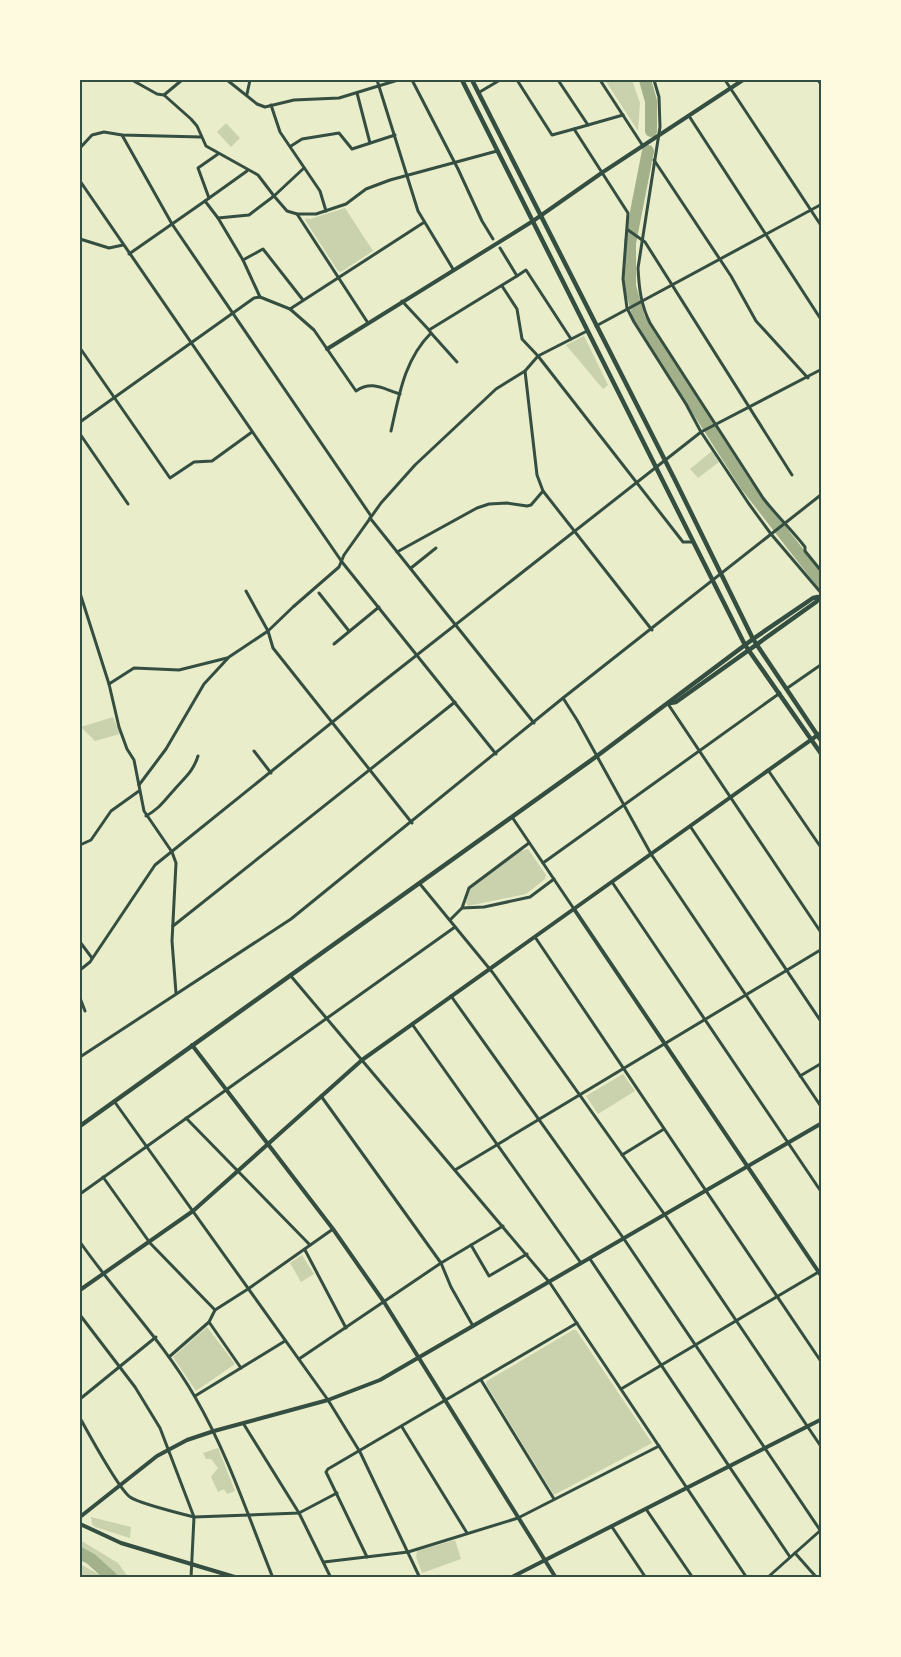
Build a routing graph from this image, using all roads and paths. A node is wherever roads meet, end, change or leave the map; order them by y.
1 (132, 80) edge
2 (182, 80) edge
3 (227, 80) edge
4 (250, 80) edge
5 (376, 80) edge
6 (398, 80) edge
7 (412, 80) edge
8 (462, 80) edge
9 (472, 80) edge
10 (500, 80) edge
11 (517, 80) edge
12 (558, 80) edge
13 (600, 80) edge
14 (654, 80) edge
15 (725, 80) edge
16 (743, 80) edge
17 (818, 80) edge
18 (380, 86) junction
19 (822, 86) edge
20 (730, 88) junction
21 (357, 93) junction
22 (478, 93) junction
23 (247, 94) junction
24 (164, 95) junction
25 (271, 105) junction
26 (623, 116) junction
27 (689, 116) junction
28 (588, 125) junction
29 (574, 129) junction
30 (122, 135) junction
31 (394, 135) junction
32 (201, 136) junction
33 (657, 137) junction
34 (370, 143) junction
35 (291, 146) junction
36 (644, 146) junction
37 (80, 148) edge
38 (497, 151) junction
39 (218, 154) junction
40 (654, 160) junction
41 (454, 163) junction
42 (304, 168) junction
43 (248, 170) junction
44 (603, 172) junction
45 (407, 176) junction
46 (80, 181) edge
47 (274, 196) junction
48 (209, 198) junction
49 (205, 201) junction
50 (822, 204) edge
51 (811, 210) junction
52 (326, 211) junction
53 (297, 214) junction
54 (541, 216) junction
55 (218, 218) junction
56 (533, 221) junction
57 (423, 223) junction
58 (172, 224) junction
59 (822, 227) edge
60 (629, 231) junction
61 (766, 234) junction
62 (80, 239) edge
63 (493, 239) dead end
64 (641, 239) junction
65 (123, 245) junction
66 (500, 249) dead end
67 (129, 254) junction
68 (719, 259) junction
69 (243, 260) junction
70 (453, 269) junction
71 (517, 276) junction
72 (338, 278) junction
73 (672, 285) junction
74 (502, 286) junction
75 (260, 297) junction
76 (303, 300) junction
77 (402, 301) junction
78 (640, 301) junction
79 (628, 307) junction
80 (290, 309) junction
81 (233, 313) junction
82 (822, 321) edge
83 (368, 323) junction
84 (596, 326) junction
85 (588, 330) junction
86 (430, 332) junction
87 (571, 339) junction
88 (190, 344) junction
89 (80, 348) edge
90 (327, 349) junction
91 (538, 356) junction
92 (457, 362) dead end
93 (822, 369) edge
94 (525, 371) junction
95 (808, 378) junction
96 (400, 394) junction
97 (114, 398) junction
98 (749, 407) junction
99 (80, 422) edge
100 (714, 425) junction
101 (391, 431) dead end
102 (252, 432) junction
103 (701, 432) junction
104 (80, 434) edge
105 (664, 461) junction
106 (656, 468) junction
107 (792, 475) dead end
108 (637, 483) junction
109 (543, 491) junction
110 (822, 494) edge
111 (128, 504) dead end
112 (371, 517) junction
113 (783, 524) junction
114 (575, 531) junction
115 (771, 534) junction
116 (693, 542) junction
117 (436, 548) dead end
118 (397, 552) junction
119 (342, 561) junction
120 (411, 568) junction
121 (820, 570) edge
122 (720, 574) junction
123 (712, 580) junction
124 (246, 591) dead end
125 (80, 593) edge
126 (319, 593) dead end
127 (820, 596) edge
128 (379, 607) junction
129 (455, 626) junction
130 (652, 630) junction
131 (268, 631) junction
132 (349, 631) junction
133 (753, 639) junction
134 (334, 644) dead end
135 (745, 645) junction
136 (756, 645) junction
137 (748, 651) junction
138 (417, 656) junction
139 (229, 657) junction
140 (822, 664) edge
141 (109, 684) junction
142 (786, 689) junction
143 (780, 693) junction
144 (563, 698) junction
145 (455, 702) junction
146 (669, 704) junction
147 (534, 723) junction
148 (332, 724) junction
149 (819, 734) edge
150 (811, 740) junction
151 (822, 742) edge
152 (254, 751) dead end
153 (699, 751) junction
154 (496, 754) junction
155 (822, 755) edge
156 (198, 756) dead end
157 (597, 756) junction
158 (370, 770) junction
159 (768, 770) junction
160 (271, 773) junction
161 (139, 785) junction
162 (139, 791) junction
163 (729, 797) junction
164 (624, 805) junction
165 (146, 816) junction
166 (512, 816) junction
167 (412, 823) junction
168 (690, 826) junction
169 (529, 843) junction
170 (80, 845) edge
171 (822, 849) edge
172 (172, 852) junction
173 (651, 854) junction
174 (543, 863) junction
175 (554, 879) junction
176 (612, 882) junction
177 (419, 883) junction
178 (462, 908) junction
179 (574, 909) junction
180 (450, 920) junction
181 (173, 926) junction
182 (456, 927) junction
183 (822, 934) edge
184 (535, 937) junction
185 (80, 942) edge
186 (822, 949) edge
187 (92, 958) junction
188 (490, 969) junction
189 (80, 970) edge
190 (786, 970) junction
191 (290, 975) junction
192 (176, 993) junction
193 (746, 995) junction
194 (451, 996) junction
195 (80, 998) edge
196 (85, 1011) dead end
197 (327, 1018) junction
198 (705, 1019) junction
199 (822, 1023) edge
200 (412, 1024) junction
201 (664, 1044) junction
202 (192, 1045) junction
203 (80, 1057) edge
204 (362, 1060) junction
205 (822, 1063) edge
206 (624, 1068) junction
207 (800, 1076) junction
208 (226, 1089) junction
209 (580, 1095) junction
210 (321, 1096) junction
211 (114, 1101) junction
212 (822, 1108) edge
213 (186, 1118) junction
214 (539, 1120) junction
215 (822, 1123) edge
216 (80, 1126) edge
217 (664, 1129) junction
218 (788, 1143) junction
219 (269, 1144) junction
220 (497, 1145) junction
221 (147, 1146) junction
222 (622, 1155) junction
223 (747, 1167) junction
224 (455, 1170) junction
225 (238, 1172) junction
226 (103, 1177) junction
227 (706, 1191) junction
228 (822, 1193) edge
229 (80, 1194) edge
230 (193, 1211) junction
231 (665, 1215) junction
232 (503, 1226) junction
233 (333, 1228) junction
234 (624, 1239) junction
235 (80, 1242) edge
236 (150, 1243) junction
237 (310, 1245) junction
238 (471, 1245) junction
239 (304, 1249) junction
240 (527, 1254) junction
241 (590, 1259) junction
242 (441, 1263) junction
243 (581, 1264) junction
244 (820, 1271) edge
245 (102, 1274) junction
246 (822, 1277) edge
247 (550, 1283) junction
248 (248, 1289) junction
249 (80, 1290) edge
250 (777, 1296) junction
251 (384, 1302) junction
252 (215, 1310) junction
253 (80, 1315) edge
254 (736, 1321) junction
255 (208, 1322) junction
256 (577, 1323) junction
257 (473, 1326) junction
258 (346, 1328) junction
259 (156, 1337) junction
260 (286, 1341) junction
261 (695, 1345) junction
262 (169, 1357) junction
263 (421, 1358) junction
264 (299, 1359) junction
265 (822, 1363) edge
266 (662, 1365) junction
267 (119, 1367) junction
268 (241, 1368) junction
269 (481, 1380) junction
270 (621, 1389) junction
271 (195, 1396) junction
272 (80, 1399) edge
273 (328, 1400) junction
274 (447, 1401) junction
275 (80, 1418) edge
276 (822, 1419) edge
277 (243, 1423) junction
278 (807, 1426) junction
279 (402, 1427) junction
280 (213, 1431) junction
281 (659, 1446) junction
282 (168, 1448) junction
283 (765, 1448) junction
284 (822, 1448) edge
285 (360, 1452) junction
286 (729, 1466) junction
287 (121, 1485) junction
288 (687, 1488) junction
289 (337, 1493) junction
290 (554, 1499) junction
291 (646, 1509) junction
292 (299, 1513) junction
293 (250, 1515) junction
294 (80, 1517) edge
295 (194, 1517) junction
296 (518, 1518) junction
297 (80, 1524) edge
298 (612, 1527) junction
299 (821, 1529) edge
300 (467, 1534) junction
301 (408, 1552) junction
302 (795, 1553) junction
303 (368, 1557) junction
304 (790, 1557) junction
305 (545, 1560) junction
306 (324, 1562) junction
307 (191, 1563) junction
308 (191, 1578) edge
309 (238, 1578) edge
310 (273, 1578) edge
311 (332, 1578) edge
312 (420, 1578) edge
313 (510, 1578) edge
314 (556, 1578) edge
315 (646, 1578) edge
316 (693, 1578) edge
317 (747, 1578) edge
318 (767, 1578) edge
319 (817, 1578) edge

1 - 24 street
2 - 24 street
3 - 23 street
4 - 23 street
5 - 18 street
6 - 18 street
7 - 41 street
8 - 38 main road
9 - 22 main road
10 - 22 street
11 - 29 street
12 - 28 street
13 - 26 street
14 - 33 street
15 - 20 street
16 - 20 street
17 - 19 street
18 - 21 street
18 - 31 street
20 - 27 street
20 - 51 street
21 - 25 street
21 - 34 street
22 - 54 main road
23 - 25 street
24 - 32 street
25 - 35 street
26 - 28 street
26 - 36 street
27 - 33 street
27 - 61 street
28 - 29 street
29 - 44 street
30 - 32 street
30 - 37 street
30 - 58 street
31 - 34 street
31 - 45 street
32 - 39 street
33 - 36 street
33 - 40 street
34 - 35 street
35 - 42 street
36 - 44 street
38 - 41 street
38 - 56 main road
39 - 43 street
39 - 48 street
40 - 64 street
40 - 68 street
41 - 45 street
41 - 63 street
42 - 47 street
42 - 52 street
43 - 47 street
43 - 48 street
44 - 54 street
44 - 60 street
45 - 52 street
45 - 57 street
46 - 65 street
47 - 53 street
47 - 55 street
48 - 49 street
49 - 55 street
49 - 58 street
50 - 51 street
51 - 59 street
51 - 61 street
52 - 53 street
53 - 72 street
54 - 56 street
54 - 84 main road
55 - 69 street
56 - 70 street
56 - 85 main road
57 - 70 street
57 - 72 street
58 - 67 street
58 - 81 street
60 - 64 street
60 - 79 street
61 - 68 street
61 - 82 street
62 - 65 street
64 - 73 street
64 - 78 street
65 - 67 street
66 - 71 street
67 - 88 street
68 - 73 street
68 - 95 street
69 - 75 street
69 - 76 street
70 - 77 street
71 - 74 street
71 - 87 street
72 - 76 street
72 - 83 street
73 - 78 street
73 - 98 street
74 - 86 street
74 - 91 street
75 - 80 street
75 - 81 street
76 - 80 street
77 - 83 street
77 - 86 street
78 - 79 street
78 - 100 street
79 - 84 street
79 - 103 street
80 - 90 street
81 - 88 street
81 - 112 street
83 - 90 street
84 - 105 main road
85 - 87 street
85 - 106 main road
86 - 92 street
86 - 96 street
87 - 91 street
88 - 97 street
88 - 102 street
89 - 97 street
90 - 96 street
91 - 94 street
91 - 108 street
93 - 95 street
94 - 109 street
94 - 112 street
95 - 98 street
96 - 101 street
97 - 99 street
97 - 102 street
98 - 100 street
98 - 107 street
100 - 103 street
100 - 113 street
102 - 119 street
103 - 105 street
103 - 115 street
104 - 111 street
105 - 106 street
105 - 122 main road
106 - 108 street
106 - 116 main road
108 - 114 street
108 - 116 street
109 - 114 street
109 - 118 street
110 - 113 street
112 - 118 street
112 - 119 street
113 - 115 street
113 - 121 street
114 - 129 street
114 - 130 street
115 - 122 street
115 - 127 street
116 - 123 main road
117 - 120 street
118 - 120 street
119 - 128 street
119 - 131 street
120 - 129 street
122 - 123 street
122 - 133 main road
123 - 130 street
123 - 135 main road
124 - 131 street
125 - 141 street
126 - 132 street
127 - 133 main road
127 - 136 main road
128 - 132 street
128 - 138 street
129 - 138 street
129 - 147 street
130 - 144 street
131 - 139 street
131 - 148 street
132 - 134 street
133 - 135 main road
133 - 136 main road
135 - 137 main road
135 - 146 main road
136 - 137 main road
136 - 142 main road
137 - 143 main road
137 - 146 main road
138 - 145 street
138 - 148 street
139 - 141 street
139 - 161 street
140 - 142 street
141 - 161 street
142 - 149 main road
143 - 150 main road
143 - 153 street
144 - 147 street
144 - 157 street
145 - 154 street
145 - 158 street
146 - 153 street
146 - 157 main road
147 - 154 street
148 - 158 street
148 - 160 street
149 - 150 street
149 - 151 main road
150 - 155 main road
150 - 159 street
152 - 160 street
153 - 163 street
153 - 164 street
154 - 167 street
156 - 165 street
157 - 164 street
157 - 166 main road
158 - 167 street
158 - 181 street
159 - 163 street
159 - 171 street
160 - 172 street
161 - 162 street
162 - 165 street
162 - 170 street
163 - 168 street
163 - 183 street
164 - 173 street
164 - 174 street
165 - 172 street
166 - 169 street
166 - 177 main road
167 - 192 street
168 - 173 street
168 - 190 street
169 - 174 street
169 - 178 street
172 - 181 street
172 - 187 street
173 - 176 street
173 - 193 street
174 - 175 street
175 - 178 street
175 - 179 street
176 - 179 street
176 - 198 street
177 - 180 street
177 - 191 main road
178 - 180 street
179 - 184 street
179 - 201 street
180 - 182 street
181 - 192 street
182 - 188 street
182 - 197 street
184 - 188 street
184 - 206 street
185 - 187 street
186 - 190 street
187 - 189 street
188 - 194 street
188 - 209 street
190 - 193 street
190 - 199 street
191 - 197 street
191 - 202 main road
192 - 203 street
193 - 198 street
193 - 207 street
194 - 200 street
194 - 214 street
195 - 196 street
197 - 204 street
197 - 208 street
198 - 201 street
198 - 218 street
200 - 204 street
200 - 220 street
201 - 206 street
201 - 223 street
202 - 208 street
202 - 211 main road
204 - 210 street
204 - 224 street
205 - 207 street
206 - 209 street
206 - 217 street
207 - 212 street
208 - 213 street
208 - 219 street
209 - 214 street
209 - 222 street
210 - 219 street
210 - 242 street
211 - 216 main road
211 - 221 street
213 - 221 street
213 - 225 street
214 - 220 street
214 - 234 street
215 - 218 street
217 - 222 street
217 - 227 street
218 - 223 street
218 - 228 street
219 - 225 street
219 - 233 street
220 - 224 street
220 - 243 street
221 - 226 street
221 - 230 street
222 - 231 street
223 - 227 street
223 - 244 street
224 - 232 street
225 - 230 street
225 - 237 street
226 - 229 street
226 - 236 street
227 - 231 street
227 - 250 street
230 - 236 street
230 - 248 street
231 - 234 street
231 - 254 street
232 - 238 street
232 - 240 street
233 - 237 street
233 - 251 street
234 - 241 street
234 - 261 street
235 - 245 street
236 - 245 street
236 - 252 street
237 - 239 street
238 - 240 street
238 - 242 street
239 - 248 street
239 - 258 street
240 - 247 street
241 - 243 street
241 - 266 street
242 - 251 street
242 - 257 street
243 - 247 street
244 - 246 street
244 - 250 street
245 - 249 street
245 - 259 street
247 - 256 street
247 - 257 street
248 - 252 street
248 - 260 street
250 - 254 street
250 - 265 street
251 - 258 street
251 - 263 street
252 - 255 street
253 - 267 street
254 - 261 street
254 - 278 street
255 - 262 street
255 - 268 street
256 - 269 street
256 - 270 street
257 - 263 street
258 - 264 street
259 - 262 street
259 - 267 street
260 - 264 street
260 - 268 street
261 - 266 street
261 - 283 street
262 - 271 street
263 - 273 street
263 - 274 street
264 - 273 street
266 - 270 street
266 - 286 street
267 - 272 street
267 - 282 street
268 - 271 street
269 - 274 street
269 - 290 street
270 - 281 street
271 - 280 street
273 - 277 street
273 - 285 street
274 - 279 street
274 - 296 street
275 - 287 street
276 - 278 street
277 - 280 street
277 - 292 street
278 - 283 street
278 - 284 street
279 - 285 street
279 - 300 street
280 - 282 street
280 - 293 street
281 - 288 street
281 - 290 street
282 - 287 street
282 - 295 street
283 - 286 street
283 - 299 street
285 - 289 street
285 - 301 street
286 - 288 street
286 - 304 street
287 - 294 street
287 - 295 street
288 - 291 street
288 - 317 street
289 - 292 street
289 - 303 street
290 - 296 street
291 - 298 street
291 - 316 street
292 - 293 street
292 - 306 street
293 - 295 street
293 - 310 street
295 - 307 street
296 - 300 street
296 - 305 street
297 - 307 street
298 - 305 street
298 - 315 street
299 - 302 street
300 - 301 street
301 - 303 street
301 - 312 street
302 - 304 street
302 - 319 street
303 - 306 street
304 - 318 street
305 - 313 street
305 - 314 street
306 - 311 street
307 - 308 street
307 - 309 street

